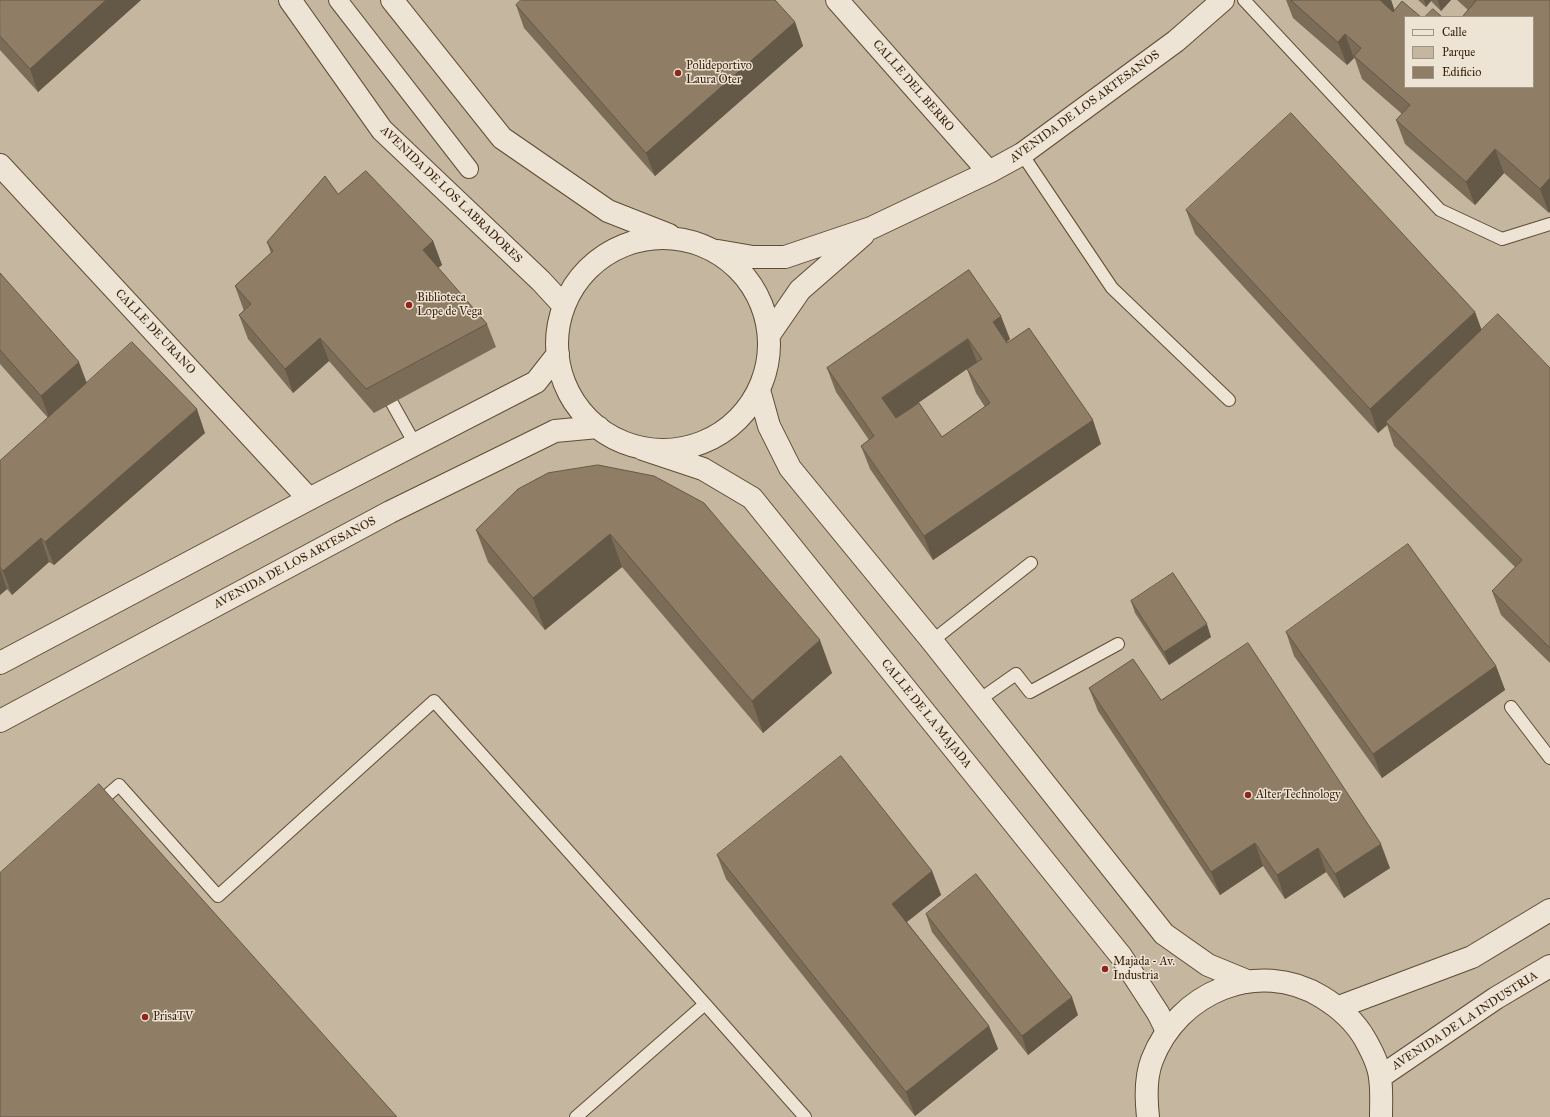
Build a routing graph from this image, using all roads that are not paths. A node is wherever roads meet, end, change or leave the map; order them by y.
1 (290, 0) edge
2 (338, 0) edge
3 (392, 0) edge
4 (837, 0) edge
5 (1223, 0) edge
6 (1244, 0) edge
7 (1022, 154) junction
8 (0, 165) edge
9 (469, 169) dead end
10 (989, 172) junction
11 (1550, 224) edge
12 (871, 228) junction
13 (679, 239) junction
14 (713, 250) junction
15 (564, 306) junction
16 (769, 335) junction
17 (558, 354) junction
18 (759, 390) junction
19 (1229, 400) dead end
20 (392, 403) dead end
21 (598, 428) junction
22 (415, 444) junction
23 (643, 449) junction
24 (309, 499) junction
25 (1031, 563) dead end
26 (932, 641) junction
27 (1118, 644) dead end
28 (0, 663) edge
29 (979, 700) junction
30 (1511, 707) dead end
31 (0, 721) edge
32 (1550, 758) edge
33 (89, 812) edge
34 (1550, 910) edge
35 (1550, 966) edge
36 (1247, 981) junction
37 (705, 1004) junction
38 (1339, 1007) junction
39 (1167, 1030) junction
40 (1380, 1077) junction
41 (576, 1117) edge
42 (805, 1117) edge
43 (1148, 1117) edge
44 (1381, 1117) edge

1 - 15 street, AVENIDA DE LOS LABRADORES
2 - 9 street
3 - 13 street
4 - 10 street, CALLE DEL BERRO
5 - 7 street, AVENIDA DE LOS ARTESANOS
6 - 11 lane
7 - 10 street, AVENIDA DE LOS ARTESANOS
7 - 19 lane
8 - 24 street, CALLE DE URANO
10 - 12 street, AVENIDA DE LOS ARTESANOS
12 - 14 street, AVENIDA DE LOS ARTESANOS
12 - 16 street, AVENIDA DE LOS ARTESANOS
13 - 14 street
13 - 15 street, CALLE DE LA MAJADA
14 - 16 street
15 - 17 street, CALLE DE LA MAJADA
16 - 18 street
17 - 21 street, CALLE DE LA MAJADA
17 - 22 street
18 - 23 street
18 - 26 street
20 - 22 lane
21 - 23 street, CALLE DE LA MAJADA
21 - 31 street, AVENIDA DE LOS ARTESANOS
22 - 24 street
23 - 39 street, CALLE DE LA MAJADA
24 - 28 street
25 - 26 lane
26 - 29 street
27 - 29 lane
29 - 36 street
30 - 32 lane
33 - 37 lane
34 - 38 street
35 - 40 street, AVENIDA DE LA INDUSTRIA
36 - 38 street
36 - 39 street
37 - 41 lane
37 - 42 lane
38 - 40 street
39 - 43 street
40 - 44 street

